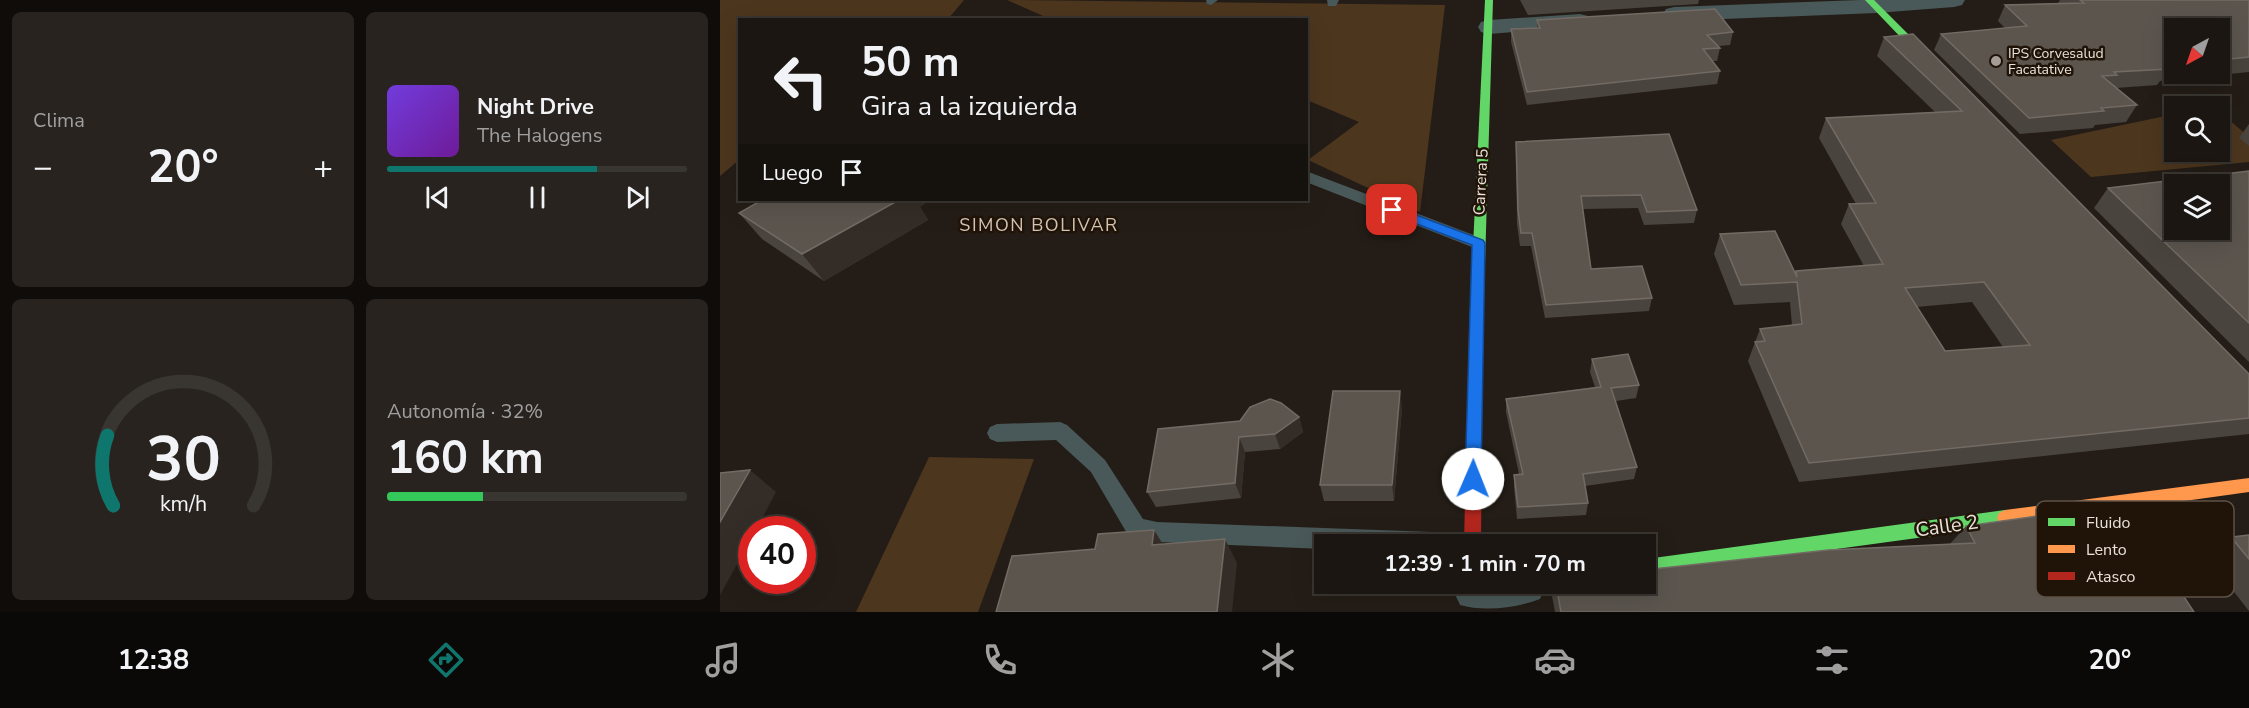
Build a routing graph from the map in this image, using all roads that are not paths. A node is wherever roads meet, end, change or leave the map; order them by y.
1 (1489, 0) edge
2 (1954, 0) edge
3 (1872, 3) edge
4 (1690, 7) edge
5 (1649, 16) edge
6 (1603, 19) edge
7 (1489, 27) junction
8 (1942, 74) edge
9 (1308, 178) edge
10 (1478, 243) junction
11 (997, 433) dead end
12 (2249, 485) edge
13 (2131, 501) edge
14 (2036, 514) edge
15 (1472, 534) edge
16 (1314, 538) edge
17 (1656, 566) edge

1 - 7 street, Carrera 5
2 - 3 street
3 - 4 street
3 - 8 street
4 - 5 street
6 - 7 street
7 - 10 street, Carrera 5
9 - 10 lane
10 - 15 street, Carrera 5
11 - 16 lane
12 - 13 street, Calle 2
14 - 17 street, Calle 2

